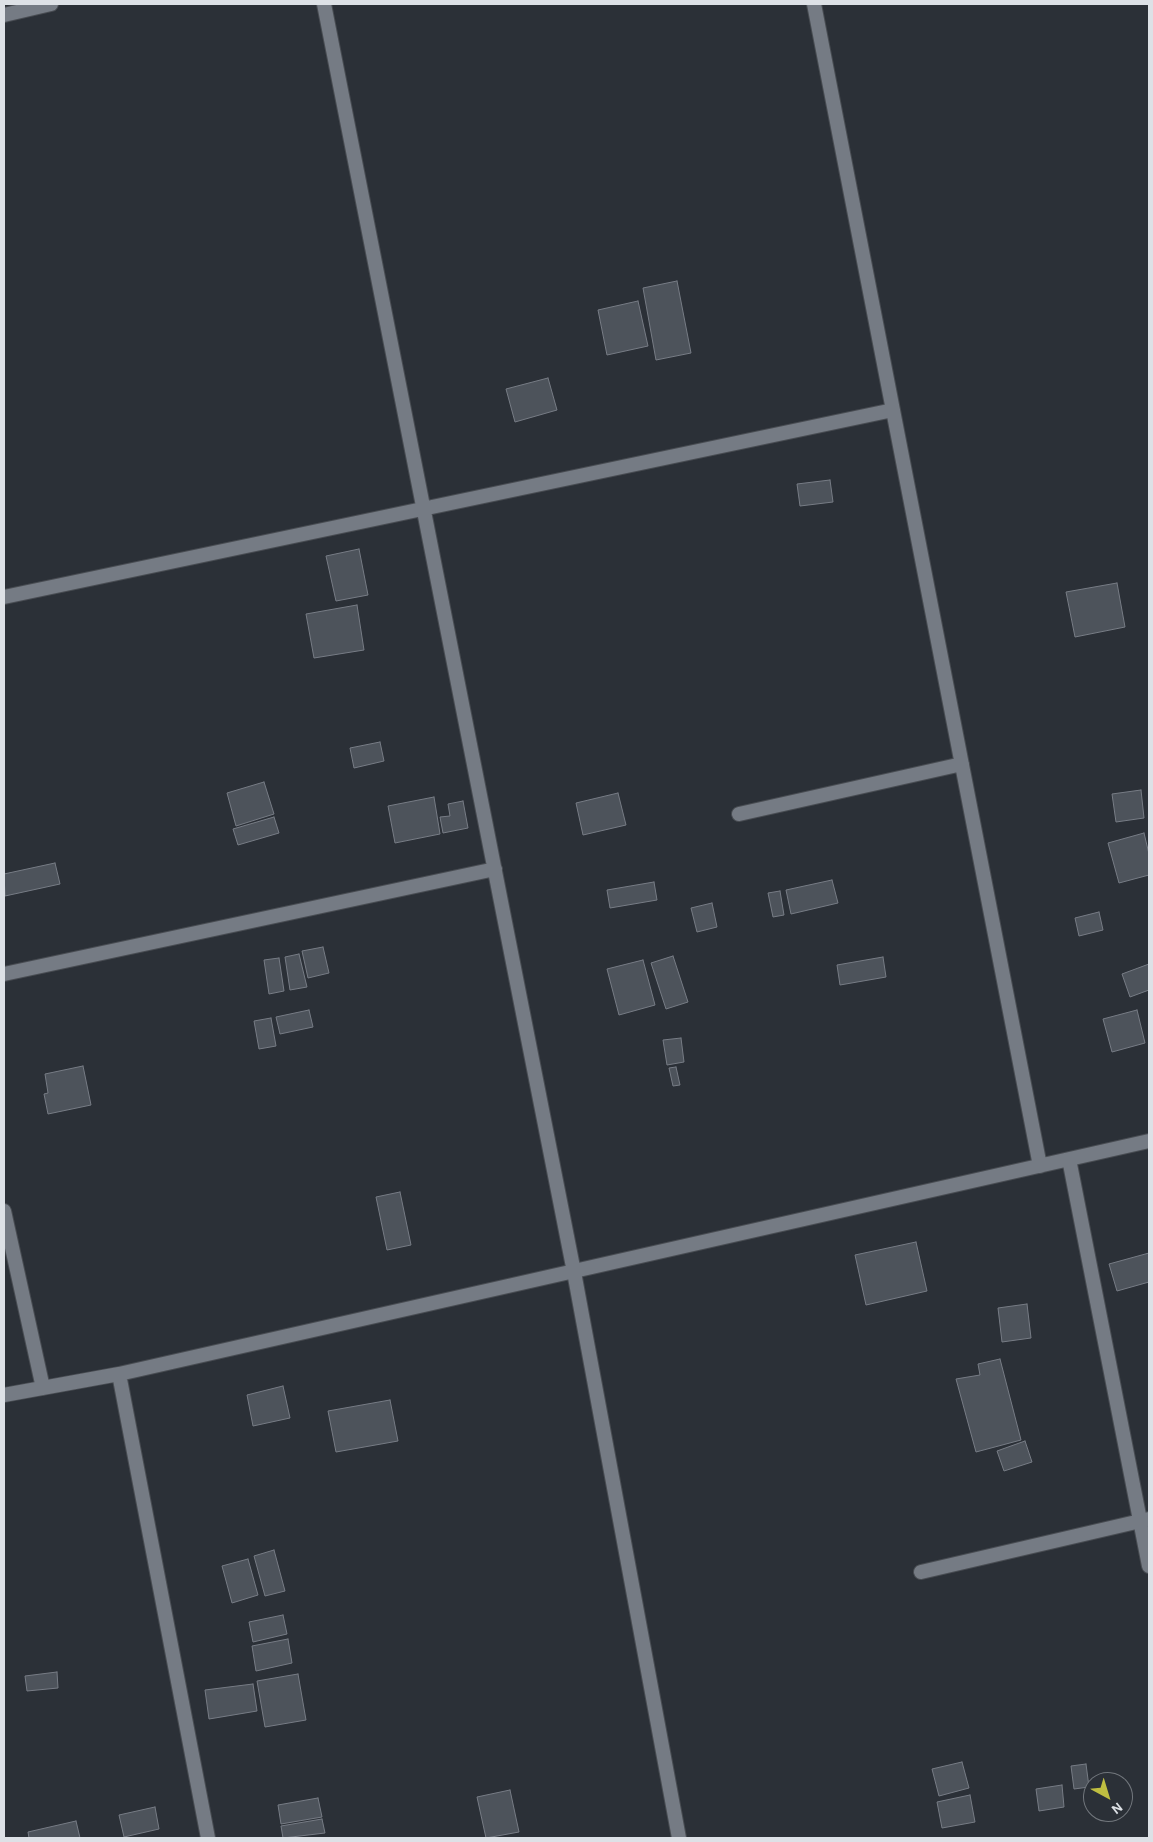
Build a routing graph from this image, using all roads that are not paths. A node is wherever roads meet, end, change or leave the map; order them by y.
1 (51, 4) edge
2 (324, 4) edge
3 (814, 4) edge
4 (4, 15) edge
5 (893, 410) junction
6 (424, 509) junction
7 (4, 597) edge
8 (962, 764) junction
9 (739, 814) dead end
10 (495, 869) junction
11 (4, 974) edge
12 (1149, 1141) edge
13 (1069, 1159) junction
14 (1040, 1166) junction
15 (4, 1211) edge
16 (574, 1272) junction
17 (119, 1374) junction
18 (43, 1388) junction
19 (4, 1395) edge
20 (1145, 1520) edge
21 (1149, 1566) edge
22 (921, 1572) dead end
23 (208, 1838) edge
24 (679, 1838) edge

1 - 4 street
2 - 6 street
3 - 5 street
5 - 6 street
5 - 8 street
6 - 7 street
6 - 10 street
8 - 9 street
8 - 14 street
10 - 11 street
10 - 16 street
12 - 13 street
13 - 14 street
13 - 20 street
14 - 16 street
15 - 18 street
16 - 17 street
16 - 24 street
17 - 18 street
17 - 23 street
18 - 19 street
20 - 21 street
20 - 22 street

